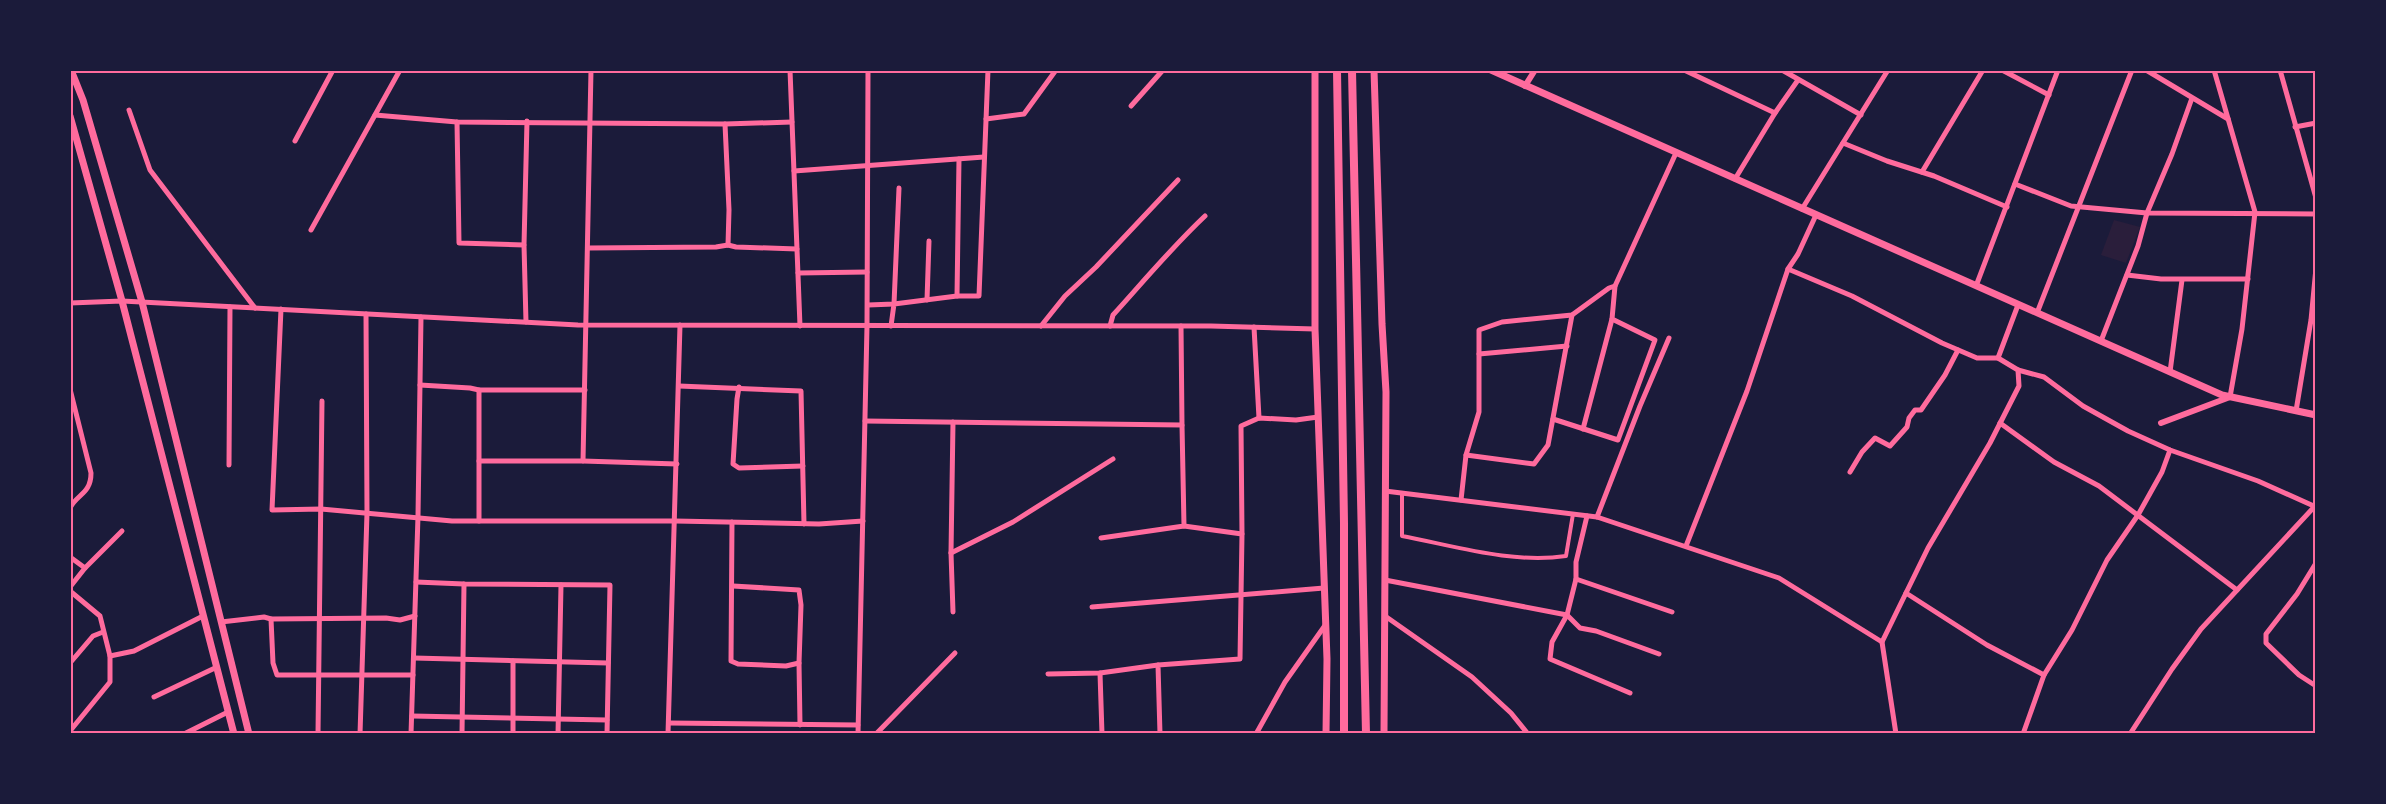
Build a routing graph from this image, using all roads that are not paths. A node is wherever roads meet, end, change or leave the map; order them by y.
1 (71, 70) edge
2 (333, 70) edge
3 (400, 70) edge
4 (591, 70) edge
5 (790, 70) edge
6 (868, 70) edge
7 (988, 70) edge
8 (1056, 70) edge
9 (1163, 70) edge
10 (1315, 70) edge
11 (1337, 70) edge
12 (1352, 70) edge
13 (1374, 70) edge
14 (1491, 70) edge
15 (1534, 70) edge
16 (1684, 70) edge
17 (1782, 70) edge
18 (1888, 70) edge
19 (1983, 70) edge
20 (2002, 70) edge
21 (2058, 70) edge
22 (2132, 70) edge
23 (2146, 70) edge
24 (2214, 70) edge
25 (2280, 70) edge
26 (1798, 80) junction
27 (1525, 86) junction
28 (2049, 95) junction
29 (2192, 98) junction
30 (1131, 106) dead end
31 (129, 110) dead end
32 (1775, 113) junction
33 (375, 115) junction
34 (1861, 115) junction
35 (70, 116) edge
36 (986, 119) junction
37 (2228, 119) junction
38 (527, 121) junction
39 (457, 122) junction
40 (792, 122) junction
41 (590, 123) junction
42 (2316, 123) edge
43 (725, 124) junction
44 (2295, 127) junction
45 (295, 141) dead end
46 (1843, 143) junction
47 (1676, 153) junction
48 (984, 157) junction
49 (959, 159) junction
50 (868, 166) junction
51 (794, 171) junction
52 (1922, 172) junction
53 (1735, 179) junction
54 (1178, 180) dead end
55 (2015, 184) junction
56 (899, 188) dead end
57 (2316, 198) edge
58 (2007, 207) junction
59 (2080, 207) junction
60 (1802, 209) junction
61 (2255, 212) junction
62 (2147, 213) junction
63 (2316, 214) edge
64 (1816, 215) junction
65 (1205, 216) dead end
66 (311, 230) dead end
67 (929, 241) dead end
68 (524, 245) junction
69 (728, 245) junction
70 (588, 248) junction
71 (797, 249) junction
72 (1788, 268) junction
73 (2316, 268) edge
74 (867, 272) junction
75 (798, 273) junction
76 (2127, 275) junction
77 (2248, 279) junction
78 (2182, 280) junction
79 (2315, 281) edge
80 (1615, 286) junction
81 (1976, 286) junction
82 (957, 296) junction
83 (927, 300) junction
84 (122, 301) junction
85 (142, 302) junction
86 (70, 303) edge
87 (894, 304) junction
88 (867, 305) junction
89 (2018, 305) junction
90 (230, 307) junction
91 (255, 308) junction
92 (281, 309) junction
93 (2037, 313) junction
94 (366, 314) junction
95 (1572, 315) junction
96 (421, 317) junction
97 (1612, 319) junction
98 (526, 322) junction
99 (587, 325) junction
100 (680, 326) junction
101 (800, 326) junction
102 (867, 326) junction
103 (891, 326) junction
104 (1041, 326) junction
105 (1110, 326) junction
106 (1181, 326) junction
107 (1254, 327) junction
108 (1315, 329) junction
109 (1669, 338) dead end
110 (2101, 341) junction
111 (1567, 346) junction
112 (2307, 349) junction
113 (1958, 350) junction
114 (2316, 350) edge
115 (1479, 354) junction
116 (1998, 358) junction
117 (2018, 370) junction
118 (2170, 372) junction
119 (420, 385) junction
120 (679, 386) junction
121 (739, 387) junction
122 (70, 389) edge
123 (479, 390) junction
124 (585, 390) junction
125 (2230, 397) junction
126 (322, 400) dead end
127 (2296, 411) junction
128 (2316, 415) edge
129 (1318, 417) junction
130 (1259, 418) junction
131 (1554, 419) junction
132 (865, 421) junction
133 (953, 422) junction
134 (2000, 423) junction
135 (2161, 423) dead end
136 (1182, 425) junction
137 (1583, 429) junction
138 (2170, 450) junction
139 (1466, 455) junction
140 (1113, 459) dead end
141 (479, 460) junction
142 (583, 461) junction
143 (678, 464) junction
144 (230, 465) dead end
145 (803, 466) junction
146 (1850, 472) dead end
147 (1385, 491) junction
148 (1402, 493) junction
149 (72, 500) edge
150 (1461, 500) junction
151 (2315, 507) edge
152 (70, 508) edge
153 (321, 509) junction
154 (367, 513) junction
155 (1574, 514) junction
156 (2138, 515) junction
157 (418, 516) junction
158 (1587, 516) junction
159 (1597, 517) junction
160 (479, 521) junction
161 (675, 521) junction
162 (863, 521) junction
163 (732, 522) junction
164 (804, 524) junction
165 (1184, 526) junction
166 (122, 531) dead end
167 (1242, 534) junction
168 (1101, 538) dead end
169 (1686, 546) junction
170 (951, 553) junction
171 (70, 557) edge
172 (2315, 567) edge
173 (85, 568) junction
174 (1576, 579) junction
175 (1385, 580) junction
176 (416, 582) junction
177 (464, 584) junction
178 (561, 585) junction
179 (70, 586) edge
180 (733, 586) junction
181 (1324, 588) junction
182 (2237, 590) junction
183 (70, 591) edge
184 (1241, 593) junction
185 (1906, 593) junction
186 (1092, 607) dead end
187 (953, 612) dead end
188 (1672, 612) dead end
189 (1567, 615) junction
190 (203, 616) junction
191 (415, 616) junction
192 (1385, 616) junction
193 (271, 619) junction
194 (320, 619) junction
195 (362, 620) junction
196 (221, 622) junction
197 (1326, 624) junction
198 (103, 632) junction
199 (1882, 642) junction
200 (955, 652) dead end
201 (1659, 654) dead end
202 (110, 656) junction
203 (414, 658) junction
204 (463, 660) junction
205 (513, 662) junction
206 (560, 662) junction
207 (70, 663) edge
208 (608, 663) junction
209 (799, 663) junction
210 (1158, 665) junction
211 (217, 667) junction
212 (1100, 673) junction
213 (1048, 674) dead end
214 (319, 675) junction
215 (413, 675) junction
216 (2044, 675) junction
217 (362, 676) junction
218 (2316, 686) edge
219 (1630, 693) dead end
220 (154, 697) dead end
221 (228, 711) junction
222 (412, 716) junction
223 (462, 717) junction
224 (513, 718) junction
225 (559, 719) junction
226 (607, 720) junction
227 (669, 723) junction
228 (800, 725) junction
229 (858, 725) junction
230 (70, 730) edge
231 (184, 734) edge
232 (234, 734) edge
233 (249, 734) edge
234 (318, 734) edge
235 (360, 734) edge
236 (411, 734) edge
237 (462, 734) edge
238 (513, 734) edge
239 (558, 734) edge
240 (607, 734) edge
241 (668, 734) edge
242 (858, 734) edge
243 (876, 734) edge
244 (1102, 734) edge
245 (1160, 734) edge
246 (1256, 734) edge
247 (1326, 734) edge
248 (1344, 734) edge
249 (1366, 734) edge
250 (1384, 734) edge
251 (1528, 734) edge
252 (1896, 734) edge
253 (2024, 734) edge
254 (2130, 734) edge

1 - 85 main road
2 - 45 street
3 - 33 street
4 - 41 street
5 - 40 street
6 - 50 street
7 - 36 street
8 - 36 street
9 - 30 street
10 - 108 main road
11 - 248 highway
12 - 249 highway
13 - 147 main road
14 - 27 main road
15 - 27 street
16 - 32 street
17 - 26 street
18 - 34 street
19 - 52 street
20 - 28 street
21 - 28 street
22 - 59 street
23 - 29 street
24 - 37 street
25 - 44 street
26 - 32 street
26 - 34 street
27 - 47 main road
28 - 55 street
29 - 37 street
29 - 62 street
31 - 91 street
32 - 53 street
33 - 39 street
33 - 66 street
34 - 46 street
35 - 84 main road
36 - 48 street
37 - 61 street
38 - 39 street
38 - 41 street
38 - 68 street
39 - 68 street
40 - 43 street
40 - 51 street
41 - 43 street
41 - 70 street
42 - 44 street
43 - 69 street
44 - 57 street
46 - 52 street
46 - 60 street
47 - 53 main road
47 - 80 street
48 - 49 street
48 - 82 street
49 - 50 street
49 - 82 street
50 - 51 street
50 - 74 street
51 - 71 street
52 - 58 street
53 - 60 main road
54 - 104 street
55 - 58 street
55 - 59 street
56 - 87 street
58 - 81 street
59 - 62 street
59 - 93 street
60 - 64 main road
61 - 62 street
61 - 63 street
61 - 77 street
62 - 76 street
64 - 72 street
64 - 81 main road
65 - 105 street
67 - 83 street
68 - 98 street
69 - 70 street
69 - 71 street
70 - 99 street
71 - 75 street
72 - 113 street
72 - 169 street
73 - 79 street
74 - 75 street
74 - 88 street
75 - 101 street
76 - 78 street
76 - 110 street
77 - 78 street
77 - 125 street
78 - 118 street
79 - 112 street
80 - 95 street
80 - 97 street
81 - 89 main road
82 - 83 street
83 - 87 street
84 - 85 street
84 - 86 street
84 - 190 main road
85 - 90 street
85 - 196 main road
87 - 88 street
87 - 103 street
88 - 102 street
89 - 93 main road
89 - 116 street
90 - 91 street
90 - 144 street
91 - 92 street
92 - 94 street
92 - 153 street
93 - 110 main road
94 - 96 street
94 - 154 street
95 - 111 street
95 - 115 street
96 - 98 street
96 - 119 street
97 - 137 street
97 - 137 street
98 - 99 street
99 - 100 street
99 - 124 street
100 - 101 street
100 - 120 street
101 - 102 street
102 - 103 street
102 - 132 street
103 - 104 street
104 - 105 street
105 - 106 street
106 - 107 street
106 - 136 street
107 - 108 street
107 - 130 street
108 - 129 main road
109 - 159 street
110 - 118 main road
111 - 115 street
111 - 131 street
112 - 114 street
112 - 127 street
113 - 116 street
113 - 146 street
115 - 139 street
116 - 117 street
117 - 134 street
117 - 138 street
118 - 125 main road
119 - 123 street
119 - 157 street
120 - 121 street
120 - 143 street
121 - 145 street
121 - 145 street
122 - 149 street
123 - 124 street
123 - 141 street
124 - 142 street
125 - 127 main road
125 - 135 street
126 - 153 street
127 - 128 main road
129 - 130 street
129 - 181 main road
130 - 167 street
131 - 137 street
131 - 139 street
132 - 133 street
132 - 162 street
133 - 136 street
133 - 170 street
134 - 156 street
134 - 185 street
136 - 165 street
138 - 151 street
138 - 156 street
139 - 150 street
140 - 170 street
141 - 142 street
141 - 160 street
142 - 143 street
143 - 161 street
145 - 164 street
147 - 148 street
147 - 175 main road
148 - 150 street
148 - 155 street
149 - 152 street
150 - 155 street
151 - 182 street
153 - 154 street
153 - 194 street
154 - 157 street
154 - 195 street
155 - 158 street
156 - 182 street
156 - 216 street
157 - 160 street
157 - 176 street
158 - 159 street
158 - 174 street
159 - 169 street
160 - 161 street
161 - 163 street
161 - 227 street
162 - 164 street
162 - 229 street
163 - 164 street
163 - 180 street
165 - 167 street
165 - 168 street
166 - 173 street
167 - 184 street
169 - 199 street
170 - 187 street
171 - 173 street
172 - 218 street
173 - 179 street
174 - 188 street
174 - 189 street
175 - 189 street
175 - 192 main road
176 - 177 street
176 - 191 street
177 - 178 street
177 - 204 street
178 - 206 street
178 - 208 street
180 - 209 street
180 - 209 street
181 - 184 street
181 - 197 main road
182 - 254 street
183 - 198 street
184 - 186 street
184 - 210 street
185 - 199 street
185 - 216 street
189 - 201 street
189 - 219 street
190 - 202 street
190 - 211 main road
191 - 195 street
191 - 203 street
192 - 250 main road
192 - 251 street
193 - 194 street
193 - 196 street
193 - 214 street
194 - 195 street
194 - 214 street
195 - 217 street
196 - 233 main road
197 - 246 street
197 - 247 main road
198 - 202 street
198 - 207 street
199 - 252 street
200 - 243 street
202 - 230 street
203 - 204 street
203 - 215 street
204 - 205 street
204 - 223 street
205 - 206 street
205 - 224 street
206 - 208 street
206 - 225 street
208 - 226 street
209 - 228 street
210 - 212 street
210 - 245 street
211 - 220 street
211 - 221 main road
212 - 213 street
212 - 244 street
214 - 217 street
214 - 234 street
215 - 217 street
215 - 222 street
216 - 253 street
217 - 235 street
221 - 231 street
221 - 232 main road
222 - 223 street
222 - 236 street
223 - 224 street
223 - 237 street
224 - 225 street
224 - 238 street
225 - 226 street
225 - 239 street
226 - 240 street
227 - 228 street
227 - 241 street
228 - 229 street
229 - 242 street

